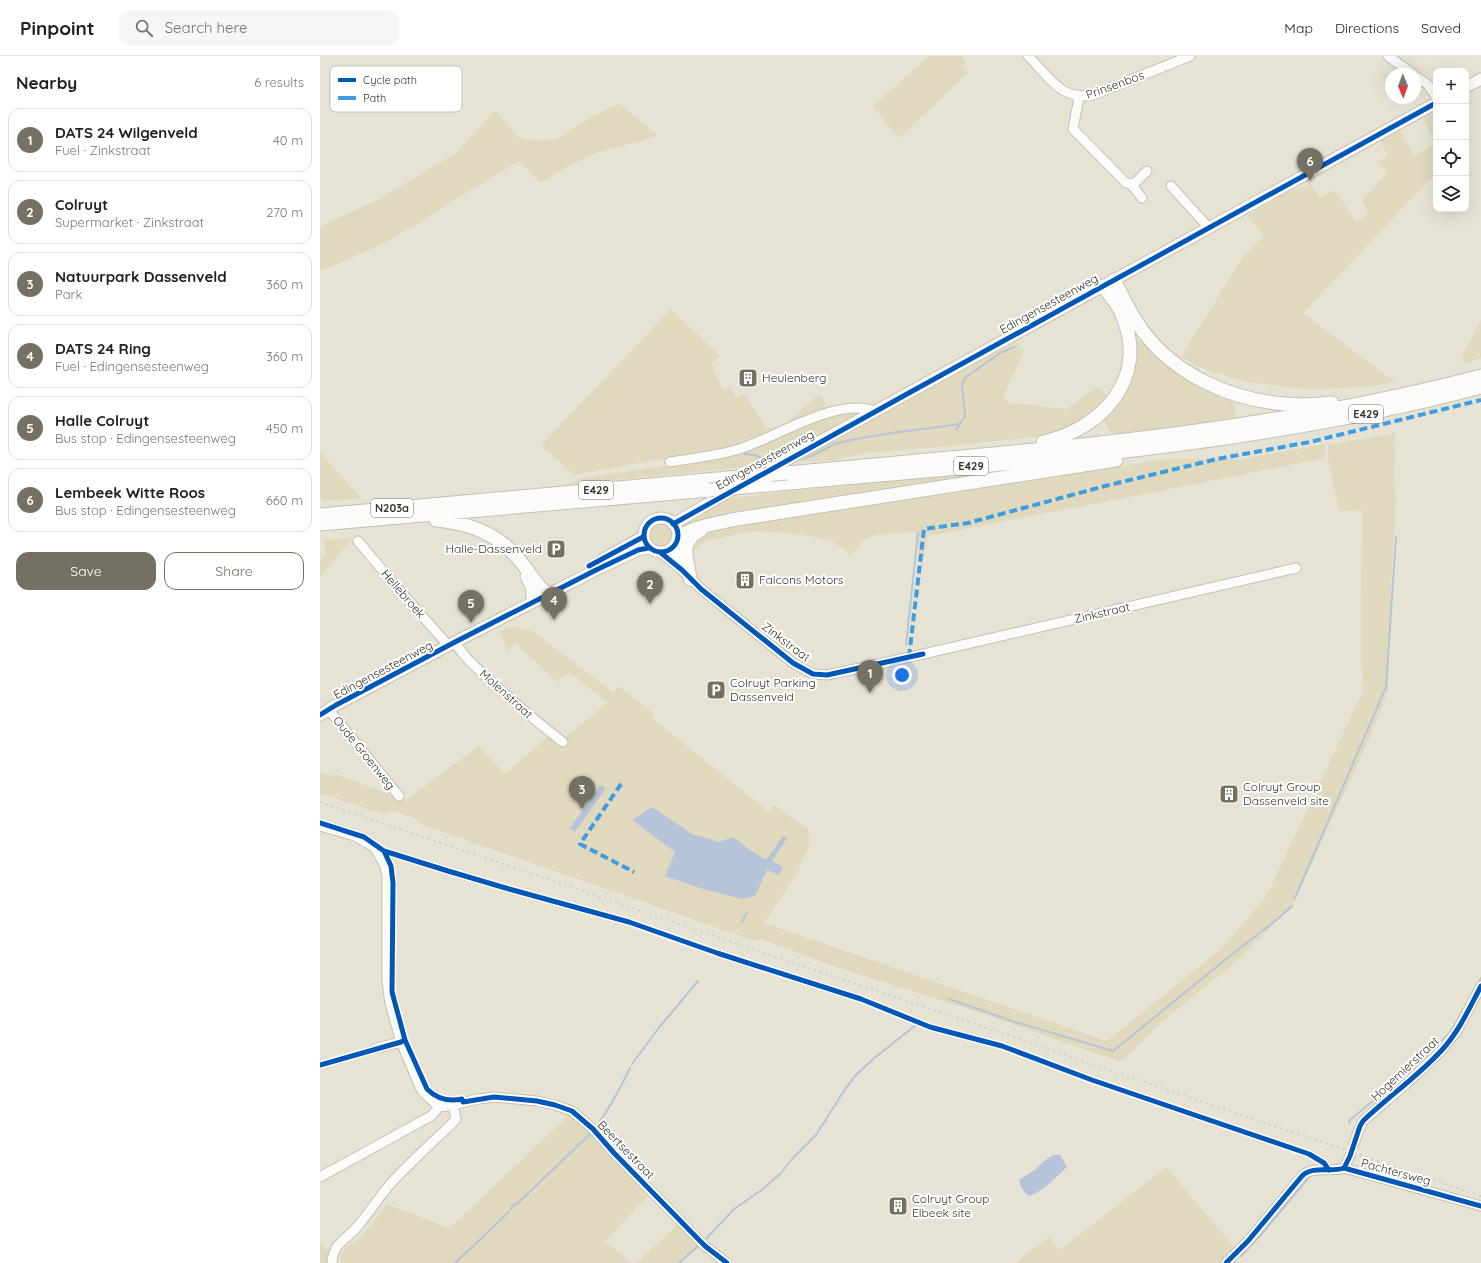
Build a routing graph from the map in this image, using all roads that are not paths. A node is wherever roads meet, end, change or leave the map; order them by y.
1 (1028, 56) edge
2 (1190, 56) edge
3 (1388, 56) edge
4 (1401, 60) edge
5 (1408, 68) edge
6 (1481, 79) edge
7 (1421, 80) edge
8 (1469, 85) edge
9 (1433, 92) edge
10 (1079, 97) junction
11 (1434, 104) edge
12 (1147, 171) dead end
13 (1131, 184) junction
14 (1171, 186) dead end
15 (1142, 198) dead end
16 (1209, 228) junction
17 (1109, 283) junction
18 (1481, 376) edge
19 (1481, 387) edge
20 (1365, 404) junction
21 (875, 411) junction
22 (1174, 445) junction
23 (1014, 451) junction
24 (670, 462) dead end
25 (465, 507) junction
26 (320, 515) edge
27 (410, 516) junction
28 (320, 524) edge
29 (673, 524) junction
30 (711, 525) junction
31 (643, 537) junction
32 (358, 541) dead end
33 (676, 543) junction
34 (648, 548) junction
35 (660, 553) junction
36 (1296, 568) dead end
37 (686, 574) junction
38 (542, 594) junction
39 (452, 644) junction
40 (324, 713) edge
41 (563, 742) dead end
42 (399, 796) dead end
43 (320, 826) edge
44 (1481, 986) edge
45 (401, 1042) junction
46 (376, 1048) dead end
47 (454, 1105) junction
48 (439, 1107) junction
49 (1354, 1144) dead end
50 (1350, 1156) dead end
51 (1344, 1168) junction
52 (320, 1177) edge
53 (1481, 1206) edge
54 (332, 1263) edge
55 (728, 1263) edge
56 (1226, 1263) edge

1 - 10 street, Prinsenbos
2 - 10 street, Prinsenbos
3 - 4 street
4 - 5 street
6 - 8 main road
7 - 9 street
10 - 13 street
11 - 16 main road, Edingensesteenweg
12 - 13 street
13 - 15 street
14 - 16 street
16 - 17 main road, Edingensesteenweg
17 - 20 highway
17 - 21 main road, Edingensesteenweg
17 - 23 highway
18 - 20 highway, E429
19 - 22 highway, E429
20 - 23 highway, E429
21 - 24 street, Edingensesteenweg
21 - 29 main road, Edingensesteenweg
22 - 25 highway, E429, bridge
22 - 30 highway
23 - 25 highway, E429, bridge
25 - 26 highway, N203a
25 - 27 highway, N203a
27 - 28 highway, N203a
27 - 38 highway
29 - 31 main road
29 - 33 main road
30 - 33 highway
30 - 37 highway
31 - 34 main road
31 - 38 main road, Edingensesteenweg
32 - 39 street, Hellebroek
33 - 35 main road
33 - 37 street, Zinkstraat
34 - 35 main road
34 - 38 main road, Edingensesteenweg
35 - 37 street, Zinkstraat
36 - 37 street, Zinkstraat
38 - 39 main road, Edingensesteenweg
38 - 39 main road, Edingensesteenweg
39 - 40 main road, Edingensesteenweg
39 - 41 street, Molenstraat
40 - 42 street, Oude Groenweg
43 - 45 street
44 - 49 street, Hogemierstraat
45 - 46 street
45 - 48 street
47 - 48 street, Beertsestraat
47 - 54 street
47 - 55 street, Beertsestraat
48 - 52 street
50 - 51 street
51 - 53 street, Pachtersweg
51 - 56 street, Pachtersweg

